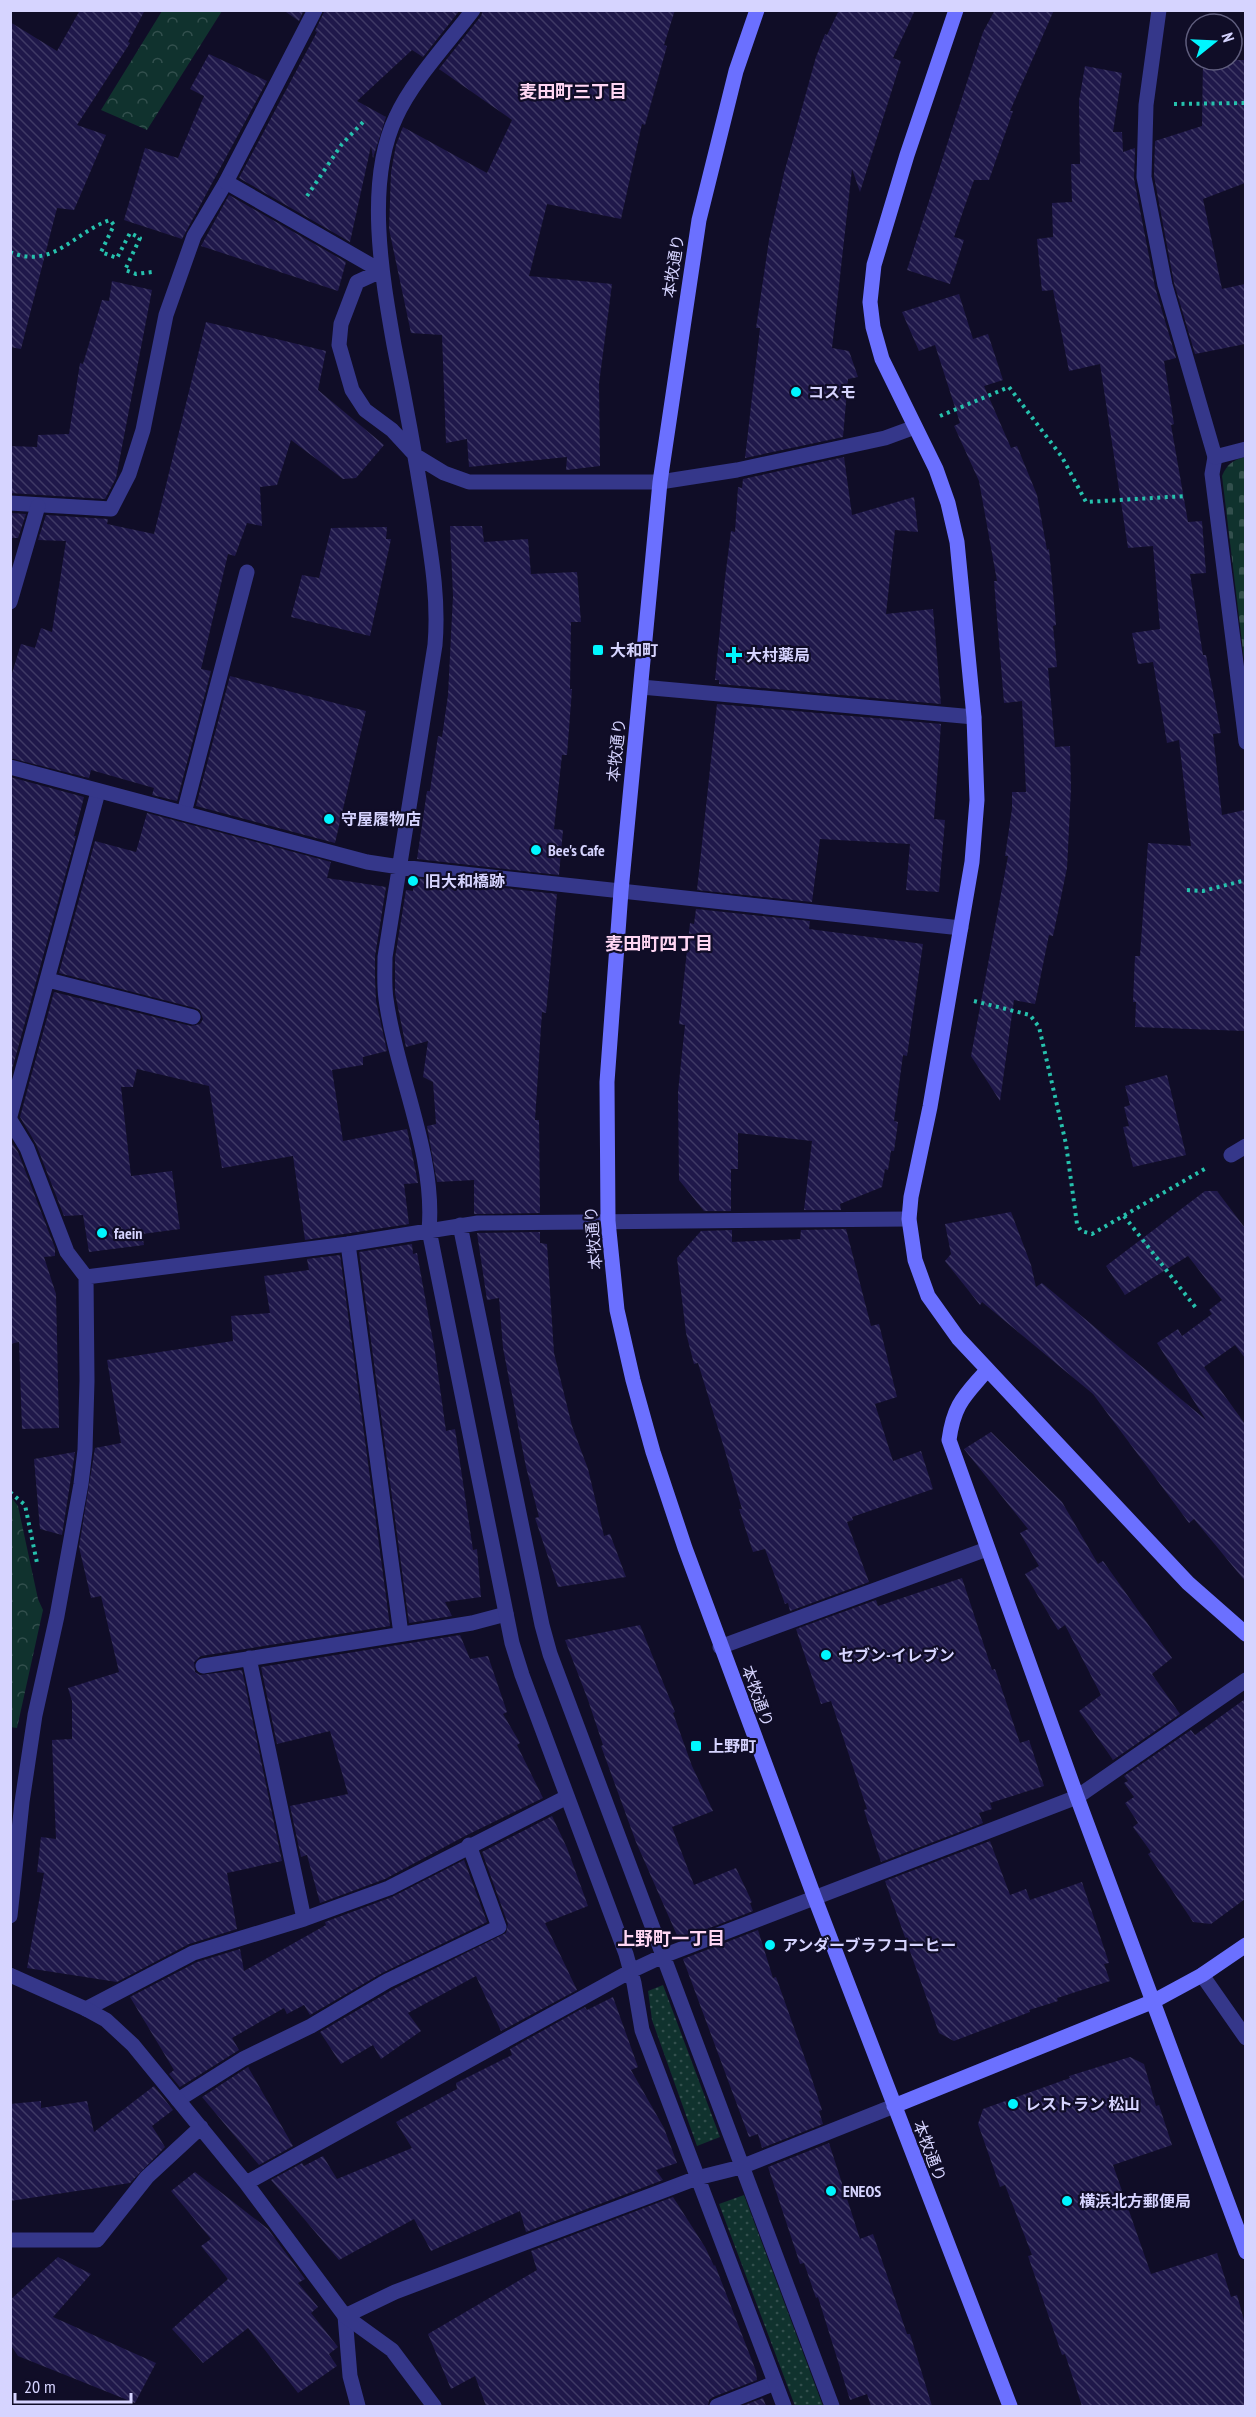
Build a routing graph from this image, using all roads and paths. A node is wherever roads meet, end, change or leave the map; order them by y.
1 (315, 10) edge
2 (473, 10) edge
3 (757, 10) edge
4 (956, 10) edge
5 (1159, 10) edge
6 (1245, 103) edge
7 (1146, 105) junction
8 (366, 119) dead end
9 (226, 182) junction
10 (292, 219) junction
11 (10, 252) edge
12 (183, 269) junction
13 (381, 271) junction
14 (915, 427) junction
15 (1245, 449) edge
16 (416, 456) junction
17 (1215, 457) junction
18 (660, 482) junction
19 (1214, 494) junction
20 (10, 503) edge
21 (38, 506) junction
22 (247, 572) dead end
23 (10, 602) edge
24 (641, 687) junction
25 (974, 717) junction
26 (1245, 742) edge
27 (10, 767) edge
28 (98, 792) junction
29 (183, 813) junction
30 (400, 867) junction
31 (1245, 880) edge
32 (1187, 890) dead end
33 (621, 891) junction
34 (961, 928) junction
35 (48, 980) junction
36 (950, 995) junction
37 (193, 1017) dead end
38 (10, 1118) edge
39 (1245, 1146) edge
40 (1231, 1155) joint
41 (1124, 1216) junction
42 (909, 1219) junction
43 (608, 1221) junction
44 (460, 1226) junction
45 (429, 1230) junction
46 (348, 1244) junction
47 (86, 1277) junction
48 (1196, 1308) dead end
49 (987, 1370) junction
50 (10, 1492) edge
51 (987, 1549) junction
52 (39, 1572) dead end
53 (506, 1614) junction
54 (401, 1634) junction
55 (1245, 1634) edge
56 (720, 1647) junction
57 (249, 1658) junction
58 (203, 1666) dead end
59 (1245, 1680) edge
60 (567, 1797) junction
61 (1077, 1797) junction
62 (469, 1845) junction
63 (814, 1896) junction
64 (10, 1916) edge
65 (304, 1919) junction
66 (1245, 1945) edge
67 (663, 1956) junction
68 (631, 1971) junction
69 (10, 1975) edge
70 (1202, 1975) junction
71 (1154, 2001) junction
72 (86, 2008) junction
73 (1245, 2038) edge
74 (178, 2100) junction
75 (894, 2106) junction
76 (201, 2127) junction
77 (741, 2167) junction
78 (697, 2178) junction
79 (246, 2183) junction
80 (10, 2240) edge
81 (1245, 2252) edge
82 (345, 2316) junction
83 (775, 2383) junction
84 (358, 2406) edge
85 (434, 2406) edge
86 (717, 2406) edge
87 (784, 2406) edge
88 (832, 2406) edge
89 (1010, 2406) edge

1 - 9 street
2 - 13 street
3 - 18 street, 本牧通り
4 - 14 street
5 - 7 street
6 - 7 path
7 - 17 street
8 - 10 path
9 - 10 street
9 - 12 street
10 - 13 street
11 - 12 path
12 - 21 street
13 - 16 street
13 - 16 street
14 - 18 street
14 - 19 path
14 - 25 street
15 - 17 street
16 - 18 street
16 - 30 street
17 - 19 street
18 - 24 street, 本牧通り
19 - 26 street
20 - 21 street
21 - 23 street
22 - 29 street
24 - 25 street
24 - 33 street, 本牧通り
25 - 34 street
27 - 28 street
28 - 29 street
28 - 35 street
29 - 30 street
30 - 33 street
30 - 45 street
31 - 32 path
33 - 34 street
33 - 43 street, 本牧通り
34 - 36 street
35 - 37 street
35 - 38 street
36 - 41 path
36 - 42 street
38 - 47 street
39 - 40 street
40 - 41 path
41 - 48 path
42 - 43 street
42 - 49 street
43 - 44 street
43 - 56 street, 本牧通り
44 - 45 street
44 - 67 street
45 - 46 street
45 - 53 street
46 - 47 street
46 - 54 street
47 - 64 street
49 - 51 street
49 - 55 street
50 - 52 path
51 - 56 street
51 - 61 street
53 - 54 street
53 - 60 street
54 - 57 street
56 - 63 street, 本牧通り
57 - 58 street
57 - 65 street
59 - 61 street
60 - 62 street
60 - 68 street
61 - 63 street
61 - 71 street
62 - 65 street
62 - 74 street
63 - 67 street
63 - 75 street, 本牧通り
65 - 72 street
66 - 70 street
67 - 68 street
67 - 77 street
68 - 78 street
68 - 79 street
69 - 72 street
70 - 71 street
70 - 73 street
71 - 75 street
71 - 81 street
72 - 74 street
74 - 76 street
75 - 77 street
75 - 89 street, 本牧通り
76 - 79 street
76 - 80 street
77 - 78 street
77 - 88 street
78 - 82 street
78 - 83 street
79 - 82 street
82 - 84 street
82 - 85 street
83 - 86 street
83 - 87 street

